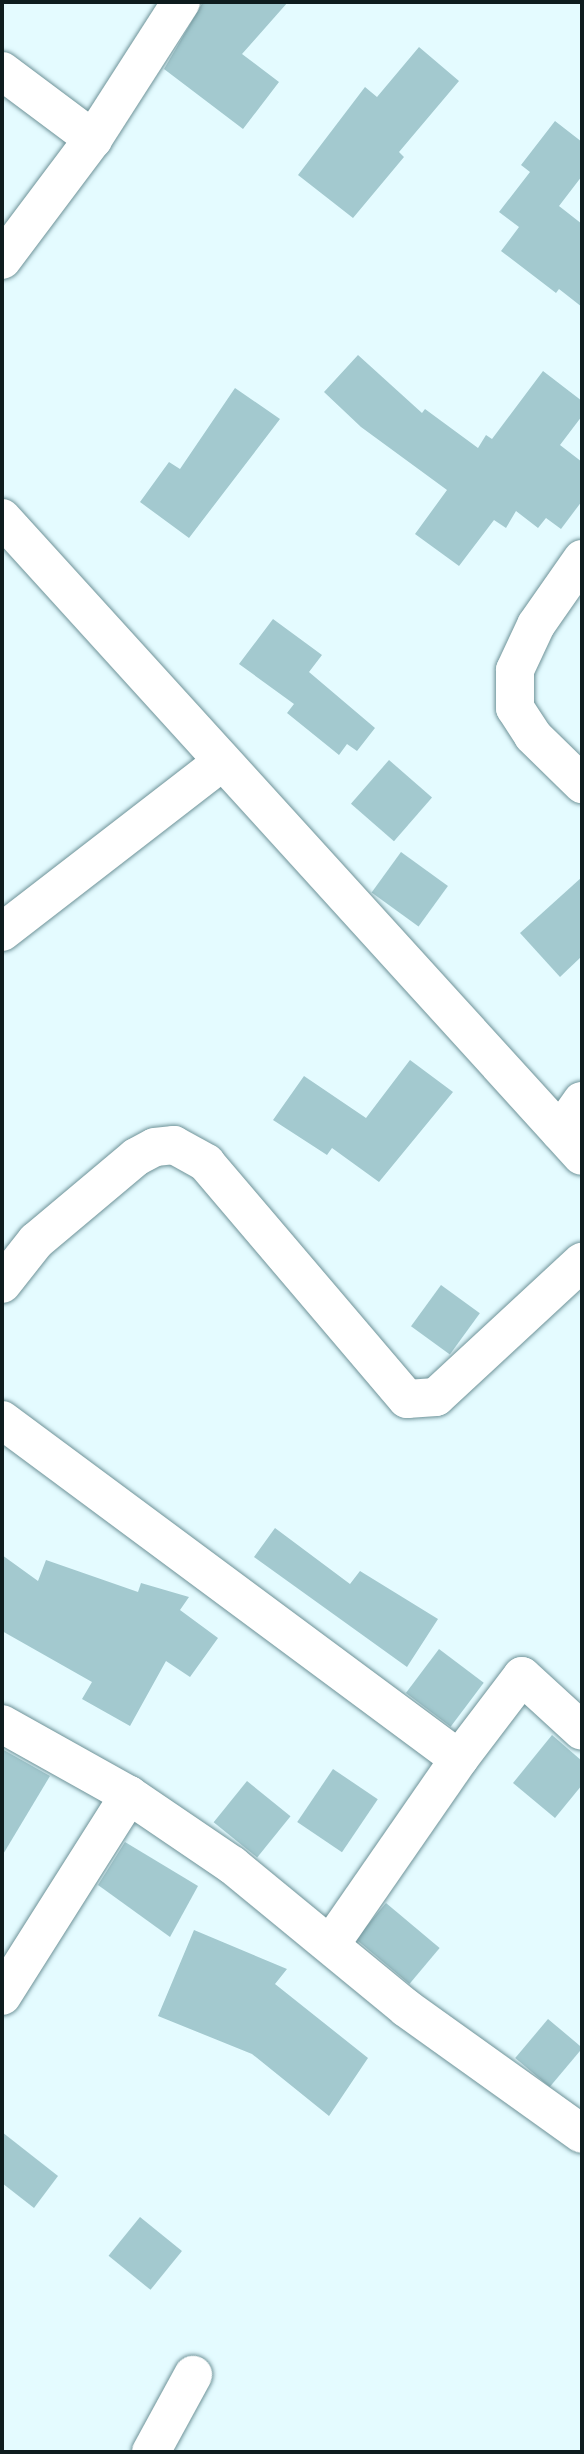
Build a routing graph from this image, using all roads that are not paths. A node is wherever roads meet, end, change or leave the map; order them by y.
1 (181, 2) edge
2 (2, 71) edge
3 (93, 139) junction
4 (2, 260) edge
5 (2, 518) edge
6 (582, 559) edge
7 (222, 762) junction
8 (582, 784) edge
9 (2, 932) edge
10 (582, 1101) edge
11 (571, 1144) edge
12 (582, 1262) edge
13 (2, 1284) edge
14 (2, 1420) edge
15 (2, 1724) edge
16 (581, 1728) edge
17 (459, 1759) junction
18 (129, 1795) junction
19 (331, 1944) junction
20 (2, 1996) edge
21 (575, 2116) edge
22 (193, 2375) dead end
23 (151, 2452) edge

1 - 3 street
2 - 3 street
3 - 4 street
5 - 7 street
6 - 8 street
7 - 9 street
7 - 11 street
10 - 11 street
12 - 13 street
14 - 17 street
15 - 18 street
16 - 17 street
17 - 19 street
18 - 19 street
18 - 20 street
19 - 21 street
22 - 23 street

